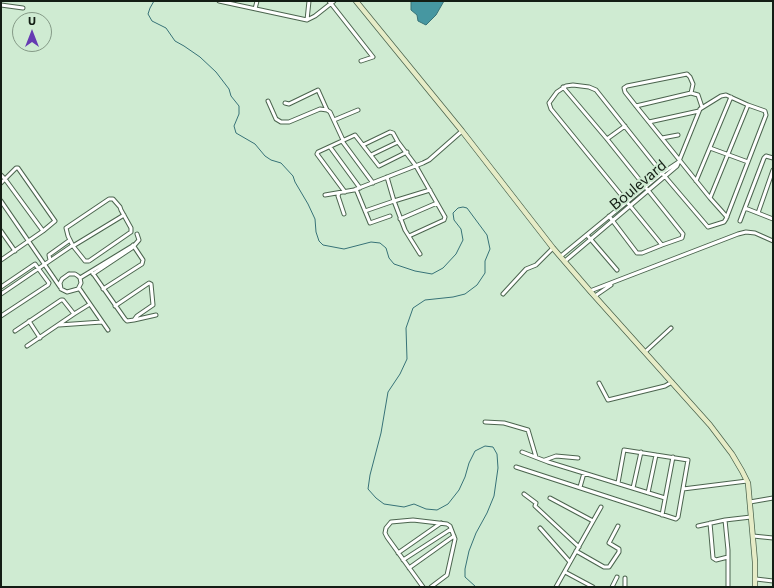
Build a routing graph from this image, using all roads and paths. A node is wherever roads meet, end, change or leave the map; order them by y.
1 (9, 1) edge
2 (219, 1) edge
3 (257, 1) edge
4 (309, 1) edge
5 (356, 1) edge
6 (232, 2) edge
7 (331, 2) edge
8 (1, 5) edge
9 (8, 6) junction
10 (23, 8) dead end
11 (255, 9) junction
12 (307, 20) junction
13 (361, 61) dead end
14 (563, 87) junction
15 (691, 93) junction
16 (731, 97) junction
17 (268, 101) dead end
18 (285, 104) dead end
19 (748, 105) junction
20 (636, 106) junction
21 (702, 107) junction
22 (327, 110) junction
23 (358, 110) dead end
24 (699, 111) junction
25 (334, 120) junction
26 (649, 122) junction
27 (625, 126) junction
28 (462, 131) junction
29 (678, 135) dead end
30 (662, 138) junction
31 (608, 139) junction
32 (343, 140) junction
33 (398, 142) junction
34 (363, 145) junction
35 (330, 147) junction
36 (710, 148) junction
37 (407, 152) junction
38 (371, 155) junction
39 (727, 155) junction
40 (773, 158) edge
41 (680, 160) junction
42 (748, 162) junction
43 (416, 166) junction
44 (773, 170) edge
45 (662, 173) junction
46 (1, 175) edge
47 (665, 176) junction
48 (387, 177) junction
49 (5, 179) junction
50 (373, 182) junction
51 (696, 182) junction
52 (1, 183) edge
53 (646, 187) junction
54 (358, 189) junction
55 (430, 190) junction
56 (648, 190) junction
57 (345, 192) junction
58 (339, 193) junction
59 (325, 195) dead end
60 (710, 198) junction
61 (1, 201) edge
62 (394, 201) junction
63 (627, 202) junction
64 (437, 203) junction
65 (630, 206) junction
66 (745, 208) junction
67 (365, 211) junction
68 (758, 213) junction
69 (344, 214) dead end
70 (124, 215) junction
71 (390, 216) dead end
72 (610, 216) junction
73 (727, 217) junction
74 (400, 219) junction
75 (773, 219) edge
76 (612, 220) junction
77 (740, 221) dead end
78 (1, 231) edge
79 (43, 232) junction
80 (137, 234) dead end
81 (587, 234) junction
82 (409, 236) junction
83 (591, 238) junction
84 (70, 240) junction
85 (773, 241) edge
86 (29, 242) junction
87 (73, 245) junction
88 (662, 245) junction
89 (133, 246) junction
90 (553, 248) junction
91 (15, 251) junction
92 (420, 254) dead end
93 (561, 256) junction
94 (1, 260) edge
95 (50, 260) junction
96 (565, 261) junction
97 (45, 264) junction
98 (38, 268) junction
99 (617, 270) dead end
100 (93, 273) junction
101 (80, 278) junction
102 (615, 282) junction
103 (1, 287) edge
104 (60, 287) junction
105 (79, 288) junction
106 (103, 289) junction
107 (590, 291) junction
108 (1, 294) edge
109 (503, 294) dead end
110 (594, 296) junction
111 (90, 304) junction
112 (116, 306) junction
113 (74, 314) junction
114 (156, 315) dead end
115 (1, 316) edge
116 (134, 320) junction
117 (28, 321) junction
118 (102, 322) junction
119 (57, 326) junction
120 (671, 328) dead end
121 (108, 330) dead end
122 (15, 331) dead end
123 (40, 338) junction
124 (27, 346) dead end
125 (645, 352) junction
126 (672, 382) junction
127 (599, 383) dead end
128 (485, 422) dead end
129 (522, 452) dead end
130 (641, 452) junction
131 (656, 455) junction
132 (536, 457) junction
133 (673, 457) junction
134 (578, 458) dead end
135 (545, 460) junction
136 (516, 467) dead end
137 (584, 473) junction
138 (747, 481) junction
139 (618, 483) junction
140 (580, 487) junction
141 (634, 488) junction
142 (683, 488) junction
143 (648, 493) junction
144 (524, 494) dead end
145 (550, 498) dead end
146 (665, 498) junction
147 (773, 498) edge
148 (750, 502) junction
149 (601, 507) dead end
150 (662, 515) junction
151 (751, 517) junction
152 (725, 520) junction
153 (593, 521) junction
154 (442, 523) junction
155 (710, 523) junction
156 (618, 526) dead end
157 (698, 526) dead end
158 (540, 528) dead end
159 (451, 529) junction
160 (454, 536) junction
161 (753, 536) junction
162 (773, 538) edge
163 (579, 547) junction
164 (576, 552) junction
165 (398, 553) junction
166 (728, 556) junction
167 (403, 560) junction
168 (570, 562) junction
169 (409, 568) junction
170 (564, 572) junction
171 (617, 577) dead end
172 (625, 578) dead end
173 (756, 579) junction
174 (773, 581) edge
175 (423, 587) edge
176 (431, 587) edge
177 (556, 587) edge
178 (593, 587) edge
179 (612, 587) edge
180 (625, 587) edge
181 (728, 587) edge
182 (755, 587) edge

1 - 9 street
2 - 6 street
3 - 11 street
4 - 12 street
5 - 28 street
6 - 11 street
7 - 12 street
7 - 13 street
8 - 9 street
9 - 10 street
11 - 12 street
14 - 27 street
14 - 31 street
14 - 63 street
15 - 20 street
15 - 20 street
15 - 21 street
16 - 19 street
16 - 21 street
16 - 36 street
17 - 22 street
18 - 22 street
19 - 39 street
19 - 42 street
20 - 26 street
21 - 24 street
22 - 25 street
23 - 25 street
24 - 26 street
24 - 41 street
25 - 32 street
26 - 30 street
27 - 31 street
27 - 45 street
28 - 43 street
28 - 90 street
29 - 30 street
30 - 41 street
31 - 53 street
32 - 34 street
32 - 35 street
32 - 50 street
33 - 34 street
33 - 37 street
33 - 38 street
34 - 38 street
35 - 54 street
35 - 57 street
36 - 39 street
36 - 51 street
37 - 38 street
37 - 43 street
39 - 42 street
39 - 60 street
40 - 66 street
41 - 45 street, Boulevard
41 - 47 street, Boulevard
41 - 51 street
42 - 73 street
43 - 48 street
43 - 55 street
44 - 68 street
45 - 47 street
45 - 53 street, Boulevard
46 - 49 street
47 - 56 street, Boulevard
47 - 73 street
48 - 50 street
48 - 62 street
49 - 52 street
49 - 79 street
49 - 79 street
50 - 54 street
51 - 60 street
53 - 56 street
53 - 63 street, Boulevard
54 - 57 street
54 - 67 street
55 - 62 street
55 - 64 street
56 - 65 street, Boulevard
56 - 88 street
57 - 58 street
58 - 59 street
58 - 69 street
60 - 73 street
61 - 86 street
62 - 67 street
62 - 74 street
63 - 65 street
63 - 72 street, Boulevard
64 - 74 street
64 - 82 street
65 - 76 street, Boulevard
65 - 88 street
66 - 68 street
66 - 77 street
67 - 71 street
68 - 75 street
70 - 84 street
70 - 87 street
70 - 87 street
72 - 76 street
72 - 81 street, Boulevard
74 - 82 street
76 - 83 street, Boulevard
76 - 88 street
78 - 91 street
79 - 86 street
80 - 89 street
81 - 83 street
81 - 93 street, Boulevard
82 - 92 street
83 - 96 street, Boulevard
83 - 99 street
84 - 87 street
84 - 95 street
85 - 102 street
86 - 91 street
86 - 97 street
87 - 95 street
89 - 100 street
89 - 106 street
90 - 93 street
90 - 109 street
91 - 94 street
93 - 96 street
95 - 97 street
96 - 107 street
97 - 98 street
97 - 104 street
98 - 103 street
98 - 108 street
98 - 115 street
100 - 101 street
100 - 106 street
101 - 104 street
101 - 105 street
102 - 107 street
102 - 110 street
104 - 105 street
105 - 111 street
106 - 112 street
107 - 110 street
110 - 125 street
111 - 113 street
111 - 118 street
112 - 116 street
112 - 116 street
113 - 117 street
113 - 119 street
114 - 116 street
117 - 122 street
117 - 123 street
118 - 119 street
118 - 121 street
119 - 123 street
120 - 125 street
123 - 124 street
125 - 126 street
126 - 127 street
126 - 138 street
128 - 132 street
129 - 132 street
130 - 131 street
130 - 139 street
130 - 141 street
131 - 133 street
131 - 143 street
132 - 135 street
133 - 142 street
133 - 146 street
134 - 135 street
135 - 137 street
136 - 140 street
137 - 139 street
137 - 140 street
138 - 142 street
138 - 148 street
139 - 141 street
140 - 150 street
141 - 143 street
142 - 150 street
143 - 146 street
144 - 163 street
145 - 153 street
146 - 150 street
147 - 148 street
148 - 151 street
149 - 153 street
151 - 152 street
151 - 161 street
152 - 155 street
152 - 166 street
153 - 163 street
154 - 159 street
154 - 165 street
154 - 165 street
155 - 157 street
155 - 166 street
156 - 164 street
158 - 168 street
159 - 160 street
159 - 167 street
160 - 169 street
160 - 176 street
161 - 162 street
161 - 173 street
163 - 164 street
164 - 168 street
165 - 167 street
166 - 181 street
167 - 169 street
168 - 170 street
169 - 175 street
170 - 177 street
170 - 178 street
171 - 179 street
172 - 180 street
173 - 174 street
173 - 182 street

